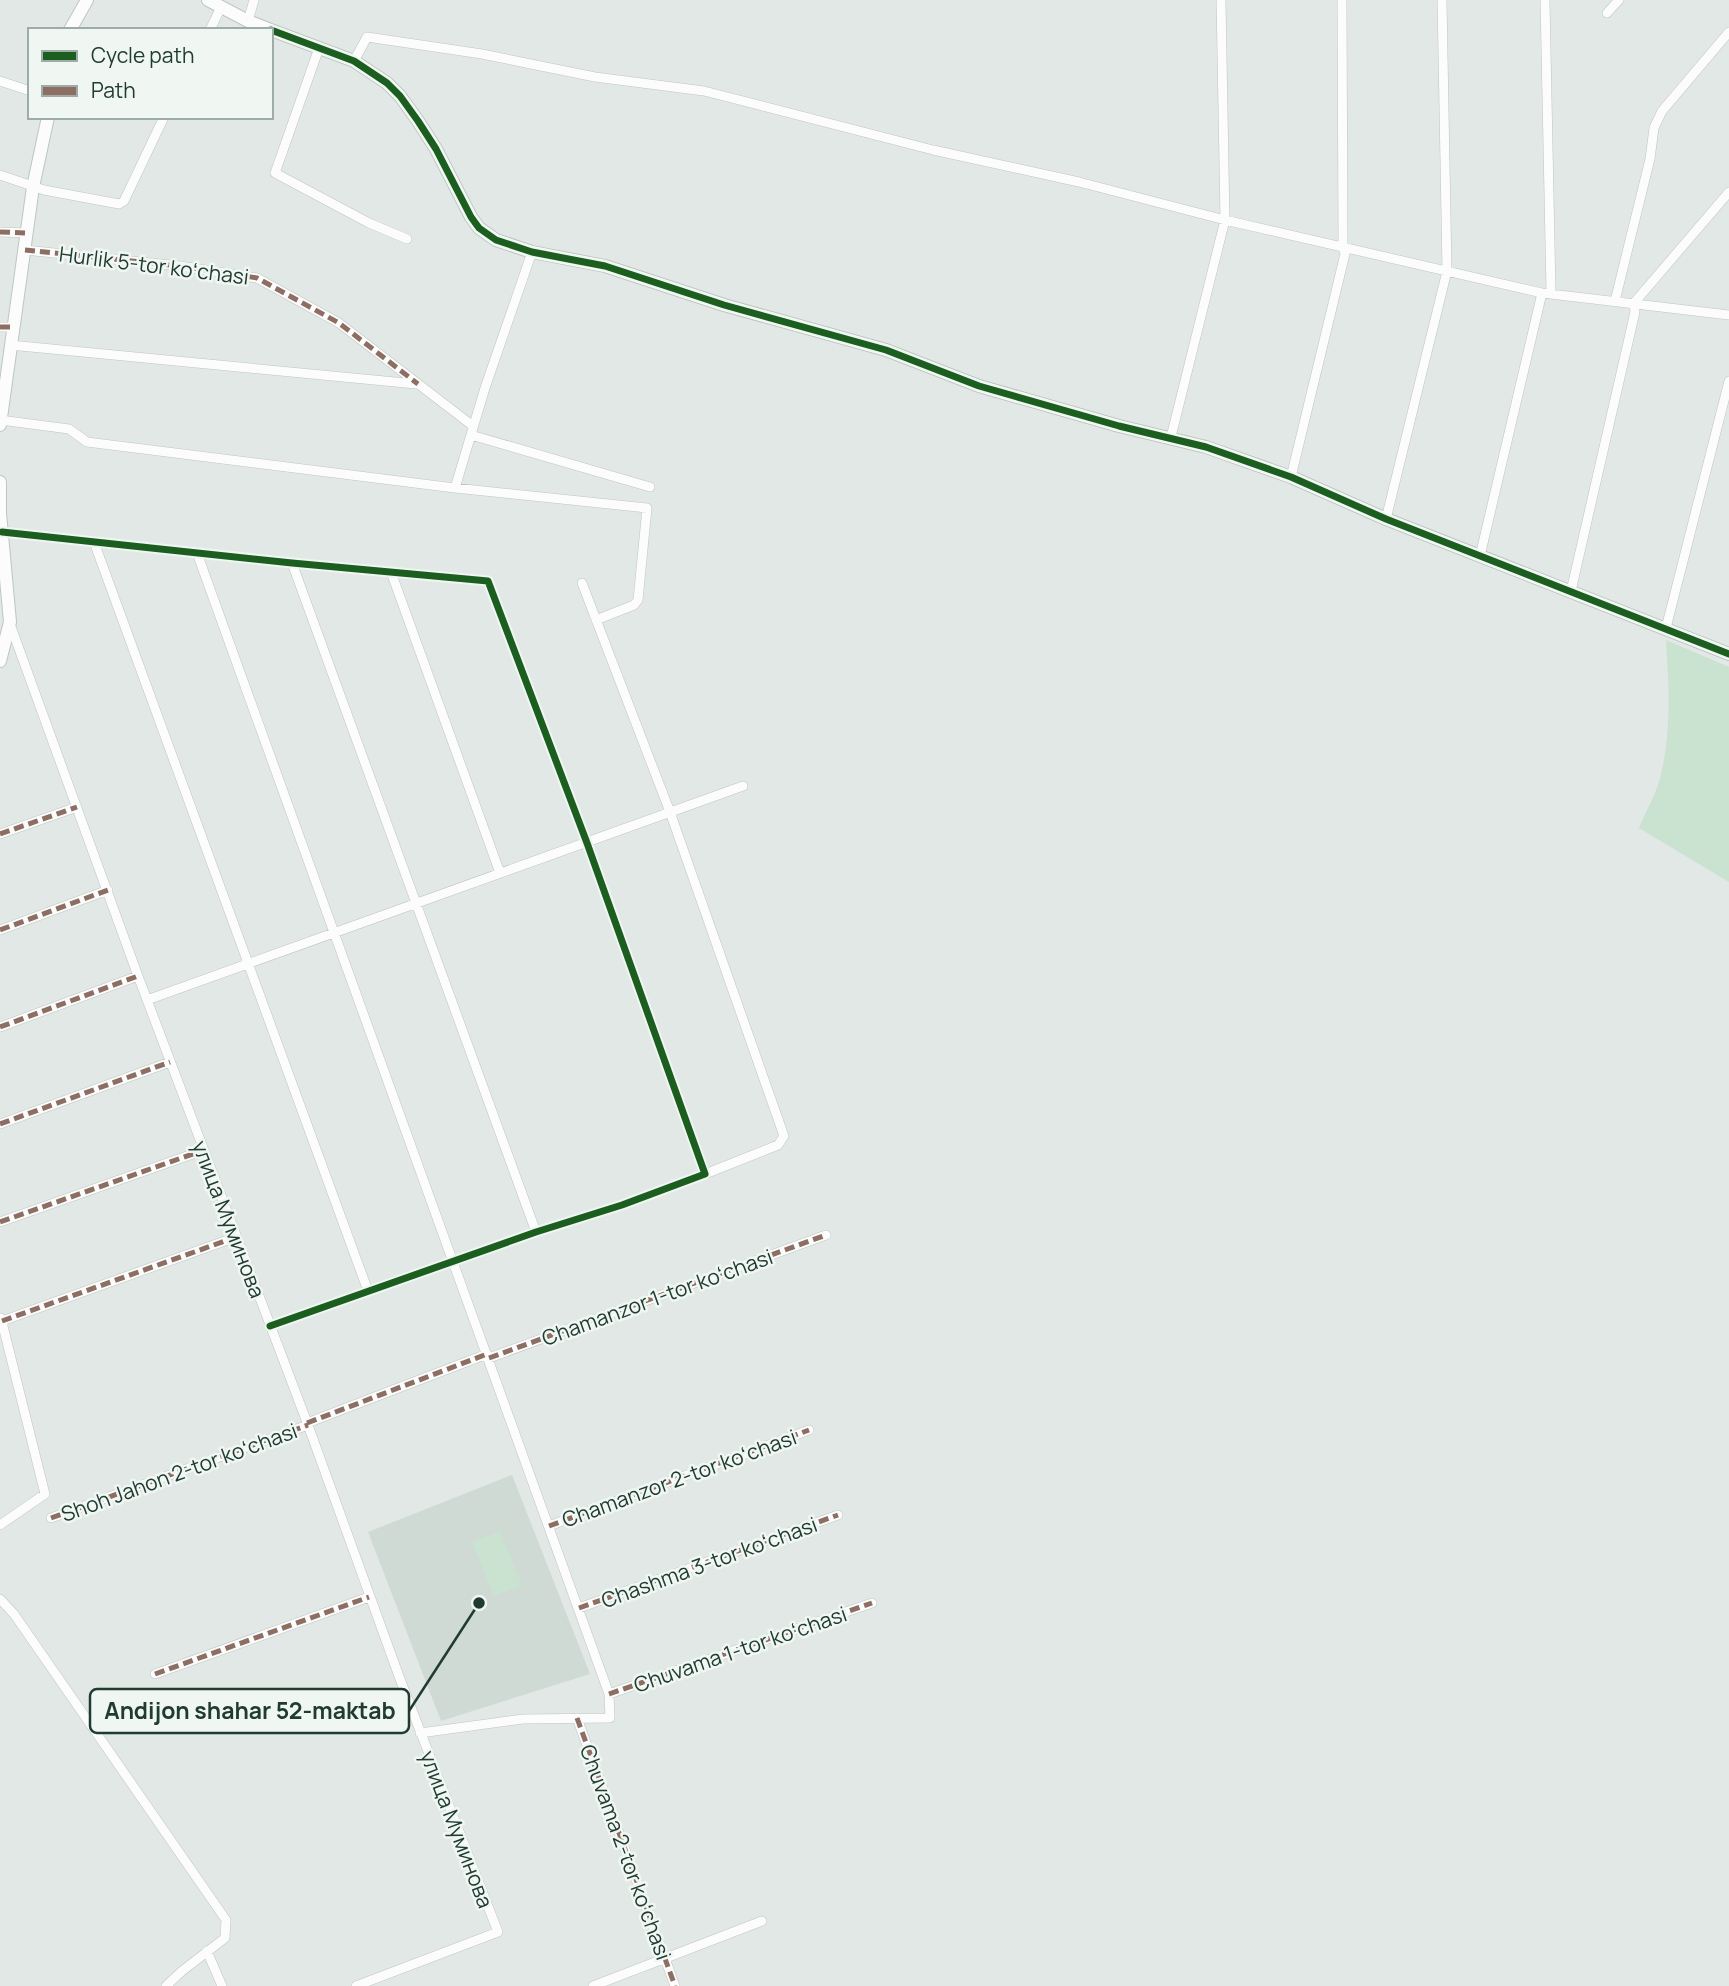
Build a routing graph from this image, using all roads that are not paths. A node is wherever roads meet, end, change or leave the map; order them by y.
1 (87, 0) edge
2 (208, 0) edge
3 (254, 0) edge
4 (1221, 0) edge
5 (1342, 0) edge
6 (1442, 0) edge
7 (1545, 0) edge
8 (1619, 0) edge
9 (221, 7) junction
10 (1607, 13) dead end
11 (248, 21) junction
12 (71, 28) edge
13 (210, 28) edge
14 (266, 28) edge
15 (273, 31) edge
16 (1729, 32) edge
17 (319, 48) junction
18 (354, 61) junction
19 (0, 81) edge
20 (28, 90) edge
21 (48, 119) edge
22 (163, 119) edge
23 (0, 175) edge
24 (33, 187) junction
25 (1729, 192) edge
26 (1225, 220) junction
27 (0, 232) edge
28 (27, 233) junction
29 (407, 239) dead end
30 (1343, 247) junction
31 (25, 250) junction
32 (532, 252) junction
33 (1447, 271) junction
34 (1547, 293) junction
35 (1615, 301) junction
36 (1634, 303) junction
37 (1729, 315) edge
38 (6, 327) edge
39 (10, 345) junction
40 (1729, 381) edge
41 (418, 384) junction
42 (0, 422) edge
43 (472, 430) junction
44 (1171, 437) junction
45 (1291, 477) junction
46 (0, 482) edge
47 (650, 487) dead end
48 (455, 488) junction
49 (0, 513) edge
50 (1386, 519) junction
51 (2, 532) junction
52 (94, 542) junction
53 (197, 553) junction
54 (1480, 556) junction
55 (292, 563) junction
56 (391, 572) junction
57 (582, 583) dead end
58 (1571, 591) junction
59 (596, 620) junction
60 (9, 622) junction
61 (1666, 628) junction
62 (3, 639) edge
63 (1729, 654) edge
64 (0, 662) edge
65 (743, 786) dead end
66 (77, 807) junction
67 (670, 812) junction
68 (0, 834) edge
69 (587, 843) junction
70 (500, 873) junction
71 (108, 890) junction
72 (416, 903) junction
73 (0, 930) edge
74 (333, 934) junction
75 (248, 965) junction
76 (138, 976) junction
77 (147, 1000) junction
78 (0, 1027) edge
79 (170, 1062) junction
80 (0, 1124) edge
81 (204, 1150) junction
82 (705, 1174) junction
83 (0, 1222) edge
84 (536, 1232) junction
85 (825, 1235) dead end
86 (236, 1237) junction
87 (452, 1261) junction
88 (368, 1291) junction
89 (1, 1318) edge
90 (270, 1326) junction
91 (488, 1356) junction
92 (307, 1424) junction
93 (809, 1430) dead end
94 (838, 1515) dead end
95 (51, 1518) dead end
96 (0, 1525) edge
97 (549, 1526) junction
98 (369, 1597) junction
99 (0, 1599) edge
100 (872, 1603) dead end
101 (579, 1608) junction
102 (155, 1674) dead end
103 (609, 1694) junction
104 (577, 1718) junction
105 (420, 1733) junction
106 (762, 1921) dead end
107 (207, 1951) junction
108 (664, 1958) junction
109 (166, 1986) edge
110 (222, 1986) edge
111 (356, 1986) edge
112 (593, 1986) edge
113 (675, 1986) edge

1 - 12 street
2 - 9 street
3 - 11 street
4 - 26 street
5 - 30 street
6 - 33 street
7 - 34 street
8 - 10 street
9 - 11 street
9 - 13 street
11 - 14 street
15 - 17 street
16 - 35 street
17 - 18 street
17 - 29 street
18 - 26 street
18 - 32 street
19 - 20 street
21 - 24 street
22 - 24 street
23 - 24 street
24 - 28 street
25 - 36 street
26 - 30 street
26 - 44 street
27 - 28 street
28 - 31 street
30 - 33 street
30 - 45 street
31 - 38 street
31 - 41 street, Hurlik 5-tor koʻchasi
32 - 43 street
32 - 44 street
33 - 34 street
33 - 50 street
34 - 35 street
34 - 54 street
35 - 36 street
36 - 37 street
36 - 58 street
38 - 39 street
39 - 41 street
39 - 42 street
40 - 61 street
41 - 43 street, Hurlik 5-tor koʻchasi
42 - 48 street
43 - 47 street
43 - 48 street
44 - 45 street
45 - 50 street
46 - 49 street
48 - 59 street
49 - 51 street
50 - 54 street
51 - 52 street
51 - 60 street
52 - 53 street
52 - 75 street
53 - 55 street
53 - 74 street
54 - 58 street
55 - 56 street
55 - 72 street
56 - 69 street
56 - 70 street
57 - 59 street
58 - 61 street
59 - 67 street
60 - 62 street
60 - 66 street, улица Муминова
61 - 63 street
62 - 64 street
65 - 67 street
66 - 68 street
66 - 71 street, улица Муминова
67 - 69 street
67 - 82 street
69 - 70 street
69 - 82 street
70 - 72 street
71 - 73 street
71 - 76 street, улица Муминова
72 - 74 street
72 - 84 street
74 - 75 street
74 - 87 street
75 - 77 street
75 - 88 street
76 - 77 street, улица Муминова
76 - 78 street
77 - 79 street, улица Муминова
79 - 80 street
79 - 81 street, улица Муминова
81 - 83 street
81 - 86 street, улица Муминова
82 - 84 street
84 - 87 street
85 - 91 street, Chamanzor 1-tor koʻchasi
86 - 89 street
86 - 90 street, улица Муминова
87 - 88 street
87 - 91 street
88 - 90 street
89 - 96 street
90 - 92 street, улица Муминова
91 - 92 street, Chamanzor 1-tor koʻchasi
91 - 97 street
92 - 95 street, Shoh Jahon 2-tor koʻchasi
92 - 98 street, улица Муминова
93 - 97 street, Chamanzor 2-tor koʻchasi
94 - 101 street, Chashma 3-tor koʻchasi
97 - 101 street
98 - 102 street
98 - 105 street, улица Муминова
99 - 107 street
100 - 103 street, Chuvama 1-tor koʻchasi
101 - 103 street
103 - 104 street
104 - 105 street
104 - 108 street, Chuvama 2-tor koʻchasi
105 - 111 street, улица Муминова
106 - 108 street
107 - 109 street
107 - 110 street
108 - 112 street
108 - 113 street, Chuvama 2-tor koʻchasi

